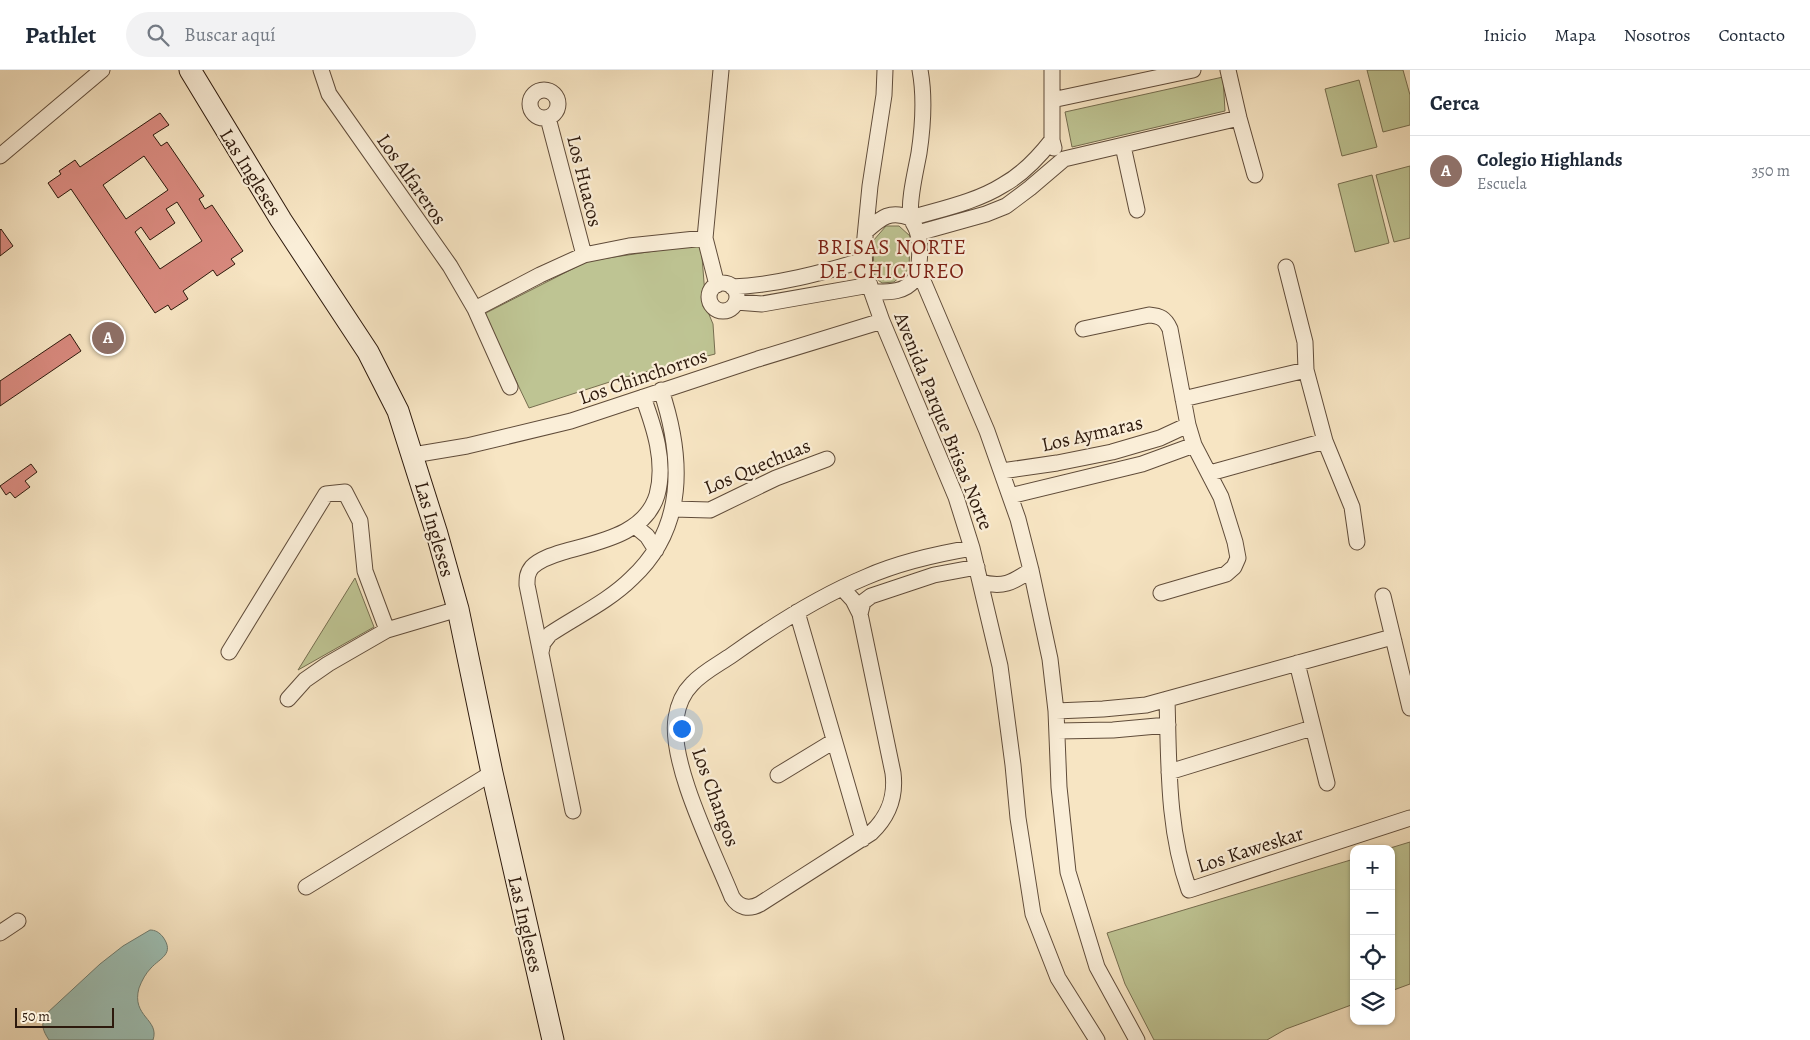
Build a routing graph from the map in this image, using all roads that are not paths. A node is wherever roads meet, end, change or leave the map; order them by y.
1 (102, 70) edge
2 (190, 70) edge
3 (321, 70) edge
4 (721, 70) edge
5 (884, 70) edge
6 (920, 70) edge
7 (1052, 70) edge
8 (1192, 70) edge
9 (1228, 70) edge
10 (1052, 100) junction
11 (548, 118) dead end
12 (1239, 118) junction
13 (1052, 140) junction
14 (1123, 146) junction
15 (0, 156) edge
16 (1064, 159) junction
17 (1255, 175) dead end
18 (1137, 210) dead end
19 (911, 218) junction
20 (866, 231) junction
21 (918, 233) junction
22 (705, 238) junction
23 (584, 255) junction
24 (864, 260) junction
25 (1286, 267) dead end
26 (918, 269) junction
27 (717, 285) junction
28 (732, 287) junction
29 (871, 289) junction
30 (736, 302) junction
31 (475, 308) junction
32 (882, 321) junction
33 (1083, 329) dead end
34 (1306, 370) junction
35 (510, 387) dead end
36 (661, 390) junction
37 (643, 397) junction
38 (1183, 399) junction
39 (1188, 425) junction
40 (1325, 441) junction
41 (1194, 445) junction
42 (413, 455) junction
43 (827, 459) dead end
44 (1002, 471) junction
45 (1210, 473) junction
46 (1010, 496) junction
47 (673, 509) junction
48 (635, 526) junction
49 (1357, 542) dead end
50 (972, 548) junction
51 (656, 550) junction
52 (1031, 570) junction
53 (978, 574) junction
54 (842, 588) junction
55 (1161, 593) dead end
56 (1383, 596) dead end
57 (458, 608) junction
58 (797, 612) junction
59 (860, 614) junction
60 (534, 616) junction
61 (561, 627) junction
62 (387, 630) junction
63 (1394, 641) junction
64 (229, 652) dead end
65 (541, 652) junction
66 (1297, 663) junction
67 (288, 699) dead end
68 (1167, 699) junction
69 (1410, 708) edge
70 (1056, 711) junction
71 (1168, 724) junction
72 (1312, 728) junction
73 (1057, 731) junction
74 (834, 741) junction
75 (1169, 772) junction
76 (492, 773) junction
77 (778, 775) dead end
78 (1327, 783) dead end
79 (573, 811) dead end
80 (1410, 818) edge
81 (863, 839) junction
82 (306, 887) dead end
83 (18, 921) dead end
84 (0, 933) edge
85 (553, 1040) edge
86 (1097, 1040) edge
87 (1137, 1040) edge

1 - 15 street
2 - 42 street, Las Ingleses
3 - 31 street, Los Alfareros
4 - 22 street
5 - 20 street, Avenida Parque Brisas Norte
6 - 19 street, Avenida Parque Brisas Norte
7 - 10 street
8 - 10 street
9 - 12 street
10 - 13 street
11 - 23 street, Los Huacos
12 - 14 street
12 - 17 street
13 - 16 street
13 - 19 street
14 - 16 street
14 - 18 street
16 - 21 street
19 - 20 street
19 - 21 street, Avenida Parque Brisas Norte
20 - 24 street, Avenida Parque Brisas Norte
21 - 26 street, Avenida Parque Brisas Norte
22 - 23 street
22 - 27 street
23 - 31 street
24 - 28 street
24 - 29 street, Avenida Parque Brisas Norte
25 - 34 street
26 - 29 street
26 - 44 street, Avenida Parque Brisas Norte
27 - 28 street
27 - 30 street
28 - 30 street
29 - 30 street
29 - 32 street, Avenida Parque Brisas Norte
31 - 35 street, Los Alfareros
32 - 36 street, Los Chinchorros
32 - 50 street, Avenida Parque Brisas Norte
33 - 38 street
34 - 38 street
34 - 40 street
36 - 37 street, Los Chinchorros
36 - 47 street, Los Quechuas
37 - 42 street, Los Chinchorros
37 - 48 street
38 - 39 street
39 - 41 street
39 - 44 street, Los Aymaras
40 - 45 street
40 - 49 street
41 - 45 street
41 - 46 street, Los Aymaras
42 - 57 street, Las Ingleses
43 - 47 street, Los Quechuas
44 - 46 street, Avenida Parque Brisas Norte
45 - 55 street
46 - 52 street, Avenida Parque Brisas Norte
47 - 51 street, Los Quechuas
48 - 51 street
48 - 60 street
50 - 53 street, Avenida Parque Brisas Norte
50 - 54 street, Los Changos
51 - 61 street, Los Quechuas
52 - 53 street
52 - 70 street, Avenida Parque Brisas Norte
53 - 59 street
53 - 86 street, Avenida Parque Brisas Norte
54 - 58 street, Los Changos
54 - 59 street, Los Changos
56 - 63 street
57 - 62 street
57 - 76 street, Las Ingleses
58 - 74 street
58 - 81 street, Los Changos
59 - 81 street, Los Changos
60 - 61 street
60 - 65 street
61 - 65 street, Los Quechuas
62 - 64 street
62 - 67 street
63 - 66 street
63 - 69 street
65 - 79 street
66 - 68 street
66 - 72 street
68 - 70 street
68 - 71 street, Los Kaweskar
70 - 73 street, Avenida Parque Brisas Norte
71 - 73 street
71 - 75 street, Los Kaweskar
72 - 75 street
72 - 78 street
73 - 87 street, Avenida Parque Brisas Norte
74 - 77 street
74 - 81 street
75 - 80 street, Los Kaweskar
76 - 82 street
76 - 85 street, Las Ingleses
83 - 84 street

